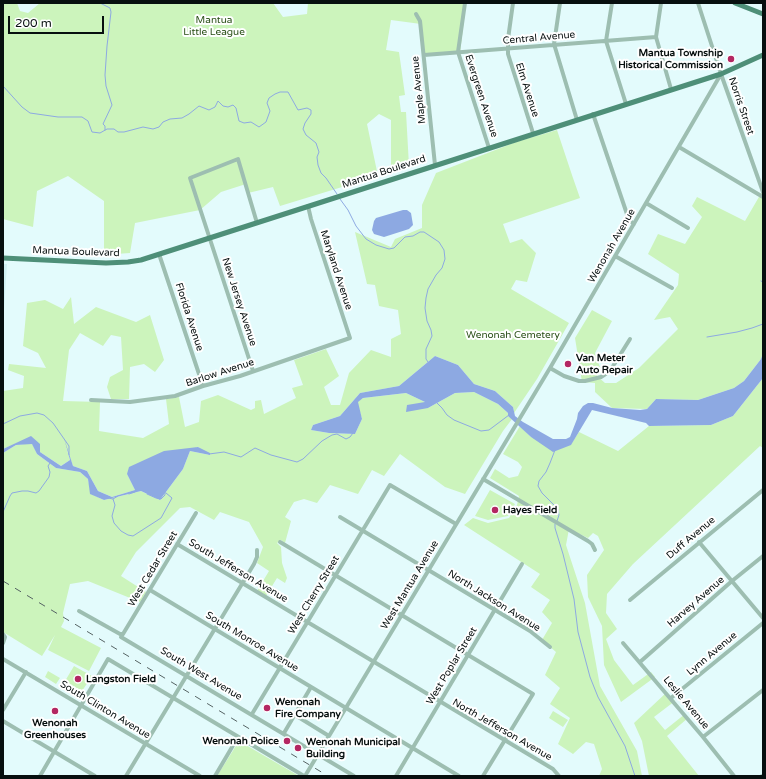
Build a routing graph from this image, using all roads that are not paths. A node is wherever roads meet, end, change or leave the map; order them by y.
1 (465, 3) edge
2 (513, 3) edge
3 (560, 3) edge
4 (612, 3) edge
5 (661, 3) edge
6 (698, 3) edge
7 (735, 3) edge
8 (747, 5) edge
9 (416, 14) dead end
10 (763, 14) edge
11 (656, 37) junction
12 (606, 41) junction
13 (554, 44) junction
14 (507, 48) junction
15 (458, 52) junction
16 (424, 55) junction
17 (763, 55) edge
18 (721, 74) junction
19 (672, 90) junction
20 (626, 104) junction
21 (594, 114) junction
22 (576, 117) junction
23 (533, 133) junction
24 (679, 147) junction
25 (489, 148) junction
26 (435, 165) junction
27 (763, 192) edge
28 (763, 197) edge
29 (646, 203) junction
30 (308, 206) junction
31 (257, 222) junction
32 (634, 224) junction
33 (688, 228) dead end
34 (210, 238) junction
35 (160, 254) junction
36 (616, 256) junction
37 (3, 258) edge
38 (672, 288) dead end
39 (350, 338) joint
40 (630, 339) dead end
41 (550, 368) junction
42 (253, 371) junction
43 (203, 386) junction
44 (91, 400) dead end
45 (515, 425) joint
46 (483, 478) junction
47 (763, 490) edge
48 (196, 513) dead end
49 (340, 517) dead end
50 (456, 524) junction
51 (363, 530) junction
52 (280, 542) dead end
53 (699, 542) junction
54 (177, 544) junction
55 (257, 550) dead end
56 (595, 550) dead end
57 (763, 556) edge
58 (522, 564) dead end
59 (429, 570) junction
60 (335, 576) junction
61 (732, 581) junction
62 (242, 583) junction
63 (150, 590) junction
64 (630, 600) dead end
65 (495, 610) junction
66 (79, 611) dead end
67 (401, 616) junction
68 (763, 618) edge
69 (307, 622) junction
70 (763, 623) edge
71 (214, 629) junction
72 (3, 634) edge
73 (123, 634) junction
74 (623, 643) dead end
75 (3, 644) edge
76 (550, 647) dead end
77 (468, 656) junction
78 (3, 659) edge
79 (374, 662) junction
80 (640, 662) junction
81 (280, 668) junction
82 (26, 672) junction
83 (187, 675) junction
84 (311, 687) junction
85 (763, 690) edge
86 (173, 698) junction
87 (671, 698) junction
88 (440, 703) junction
89 (81, 706) junction
90 (346, 708) junction
91 (3, 710) edge
92 (252, 714) junction
93 (295, 715) junction
94 (3, 722) edge
95 (284, 733) junction
96 (329, 736) junction
97 (238, 737) junction
98 (703, 737) junction
99 (504, 741) junction
100 (146, 744) junction
101 (412, 748) junction
102 (54, 752) junction
103 (318, 754) junction
104 (40, 776) edge
105 (95, 776) edge
106 (126, 776) edge
107 (200, 776) edge
108 (214, 776) edge
109 (305, 776) edge
110 (354, 776) edge
111 (396, 776) edge
112 (458, 776) edge
113 (483, 776) edge
114 (559, 776) edge
115 (734, 776) edge

1 - 15 street, Evergreen Avenue
2 - 14 street, Elm Avenue
3 - 13 street
4 - 12 street
5 - 11 street
6 - 18 street, Norris Street
7 - 8 main road
8 - 10 main road
9 - 16 street, Maple Avenue
11 - 12 street, Central Avenue
11 - 19 street
12 - 13 street, Central Avenue
12 - 20 street
13 - 14 street, Central Avenue
13 - 22 street
14 - 15 street, Central Avenue
14 - 23 street, Elm Avenue
15 - 16 street, Central Avenue
15 - 25 street, Evergreen Avenue
16 - 26 street, Maple Avenue
17 - 18 main road, Mantua Boulevard
18 - 19 main road, Mantua Boulevard
18 - 24 street, Wenonah Avenue
18 - 27 street, Norris Street
19 - 20 main road, Mantua Boulevard
20 - 21 main road, Mantua Boulevard
21 - 22 main road, Mantua Boulevard
21 - 32 street
22 - 23 main road, Mantua Boulevard
23 - 25 main road, Mantua Boulevard
24 - 28 street
24 - 29 street, Wenonah Avenue
25 - 26 main road, Mantua Boulevard
26 - 30 main road, Mantua Boulevard
29 - 32 street, Wenonah Avenue
29 - 33 street
30 - 31 main road, Mantua Boulevard
30 - 39 street, Maryland Avenue
31 - 34 main road, Mantua Boulevard
31 - 34 street, New Jersey Avenue
32 - 36 street, Wenonah Avenue
34 - 35 main road, Mantua Boulevard
34 - 42 street, New Jersey Avenue
35 - 37 main road, Mantua Boulevard
35 - 43 street, Florida Avenue
36 - 38 street
36 - 41 street, Wenonah Avenue
39 - 42 street, Barlow Avenue
40 - 41 street
41 - 45 street, Wenonah Avenue
42 - 43 street, Barlow Avenue
43 - 44 street, Barlow Avenue
45 - 46 street, West Mantua Avenue
46 - 50 street, West Mantua Avenue
46 - 56 street
47 - 53 street, Duff Avenue
48 - 54 street, West Cedar Street
49 - 51 street, North Jackson Avenue
50 - 51 street, West Cherry Street
50 - 59 street, West Mantua Avenue
51 - 59 street, North Jackson Avenue
51 - 60 street, West Cherry Street
52 - 60 street
53 - 61 street
53 - 64 street, Duff Avenue
54 - 62 street, South Jefferson Avenue
54 - 63 street, West Cedar Street
55 - 62 street
57 - 61 street, Harvey Avenue
58 - 65 street, West Poplar Street
59 - 65 street, North Jackson Avenue
59 - 67 street, West Mantua Avenue
60 - 67 street
60 - 69 street, West Cherry Street
61 - 68 street
61 - 80 street, Harvey Avenue
62 - 69 street, South Jefferson Avenue
62 - 71 street
63 - 71 street, South Monroe Avenue
63 - 73 street, West Cedar Street
65 - 76 street, North Jackson Avenue
65 - 77 street, West Poplar Street
66 - 73 street, South West Avenue
67 - 77 street
67 - 79 street, West Mantua Avenue
69 - 79 street, South Jefferson Avenue
69 - 81 street, West Cherry Street
70 - 87 street, Lynn Avenue
71 - 81 street, South Monroe Avenue
71 - 83 street
72 - 75 street
73 - 83 street, South West Avenue
74 - 80 street, Leslie Avenue
77 - 88 street, West Poplar Street
77 - 99 street
78 - 82 street, South Clinton Avenue
79 - 88 street, North Jefferson Avenue
79 - 90 street, West Mantua Avenue
80 - 87 street, Leslie Avenue
81 - 84 street, South Monroe Avenue
81 - 92 street, West Cherry Street
82 - 89 street, South Clinton Avenue
82 - 91 street
83 - 86 street
83 - 92 street, South West Avenue
84 - 90 street, South Monroe Avenue
84 - 93 street
85 - 98 street
86 - 89 street
86 - 97 street
86 - 100 street
87 - 98 street, Leslie Avenue
88 - 99 street, North Jefferson Avenue
88 - 101 street, West Poplar Street
89 - 100 street, South Clinton Avenue
89 - 102 street
90 - 96 street, West Mantua Avenue
90 - 101 street, South Monroe Avenue
92 - 95 street, South West Avenue
93 - 95 street
93 - 96 street
94 - 102 street
95 - 103 street, South West Avenue
96 - 103 street, West Mantua Avenue
97 - 108 street
97 - 109 street
98 - 115 street, Leslie Avenue
99 - 113 street
99 - 114 street, North Jefferson Avenue
100 - 106 street
100 - 107 street, South Clinton Avenue
101 - 111 street, West Poplar Street
101 - 112 street, South Monroe Avenue
102 - 104 street
102 - 105 street
103 - 109 street, West Mantua Avenue
103 - 110 street, South West Avenue

